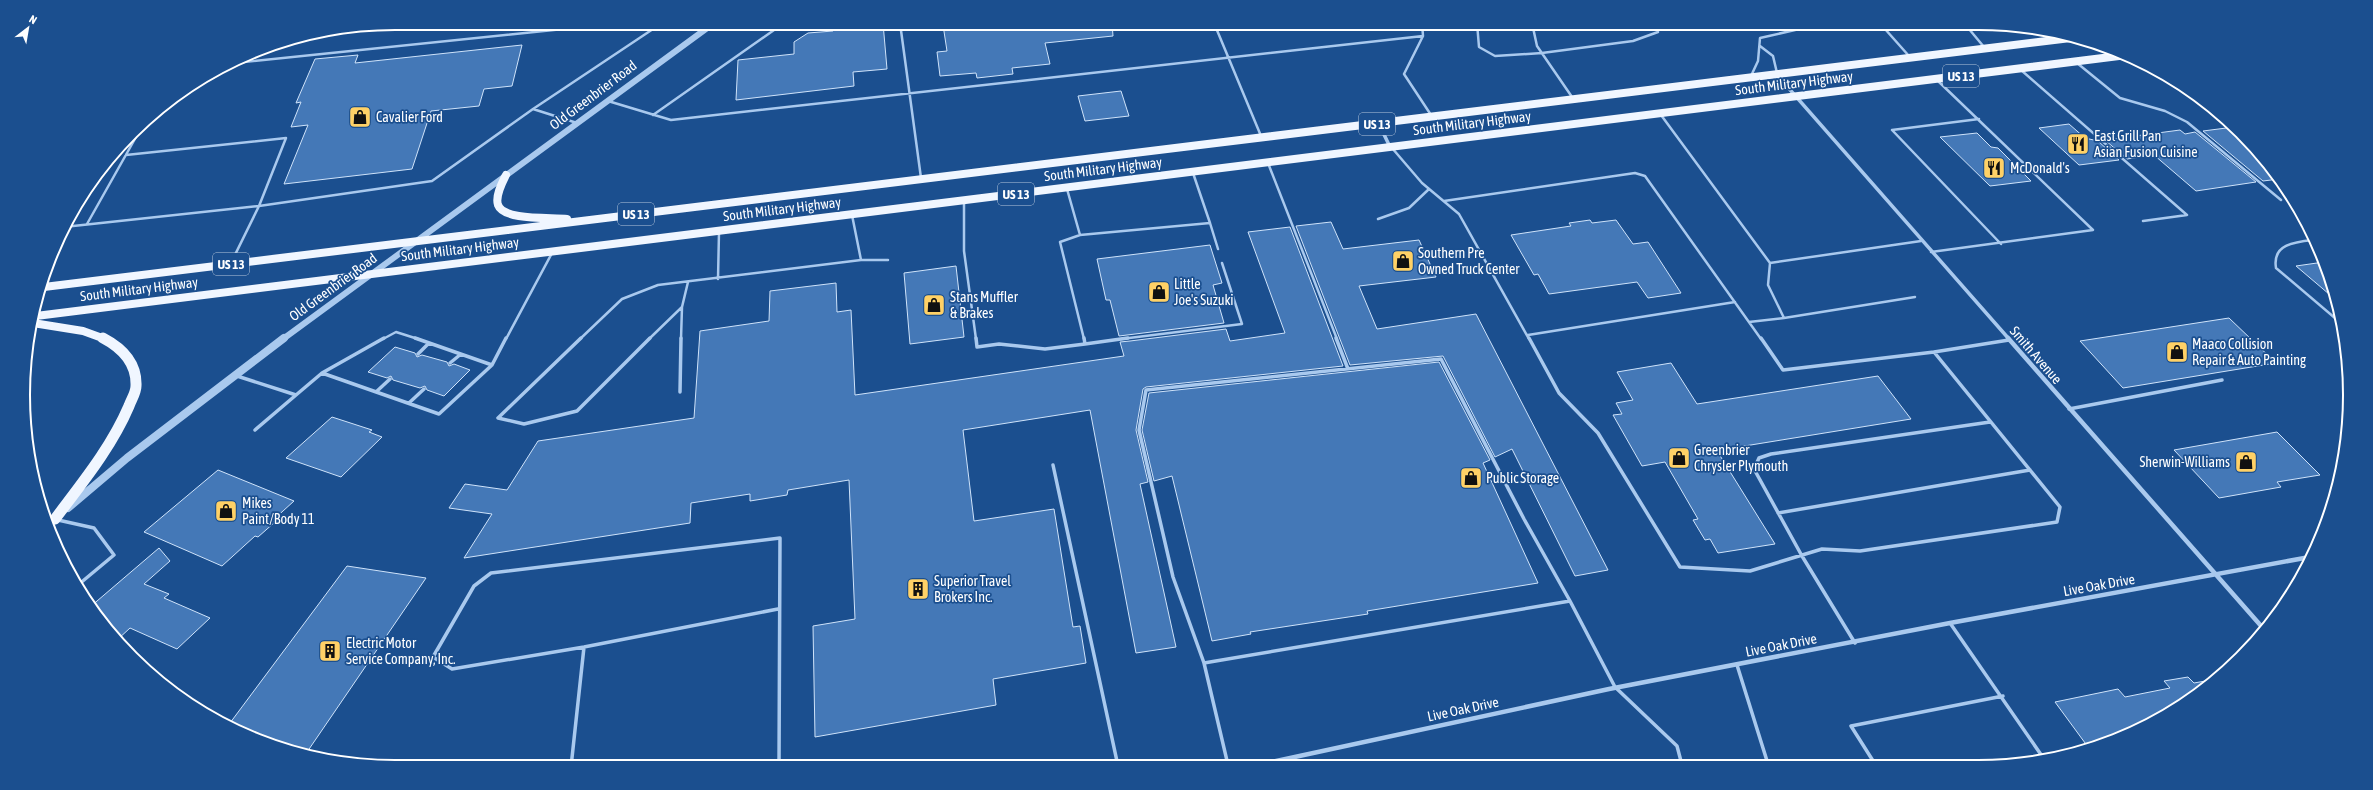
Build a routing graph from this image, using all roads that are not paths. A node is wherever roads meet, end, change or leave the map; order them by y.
1 (553, 30) edge
2 (652, 30) edge
3 (703, 30) edge
4 (774, 30) edge
5 (901, 30) edge
6 (1217, 30) edge
7 (1423, 30) edge
8 (1478, 30) edge
9 (1534, 30) edge
10 (1658, 30) edge
11 (1795, 30) edge
12 (1886, 30) edge
13 (1970, 30) edge
14 (1423, 36) junction
15 (2059, 39) edge
16 (1760, 46) junction
17 (1985, 48) junction
18 (1542, 53) junction
19 (1229, 57) junction
20 (2116, 57) edge
21 (1910, 58) junction
22 (247, 62) edge
23 (2076, 62) junction
24 (2019, 69) junction
25 (1776, 75) junction
26 (1750, 78) junction
27 (1936, 79) junction
28 (910, 94) junction
29 (1794, 97) junction
30 (606, 100) junction
31 (1574, 100) junction
32 (533, 109) junction
33 (1660, 114) junction
34 (653, 115) junction
35 (1433, 118) junction
36 (1979, 119) junction
37 (577, 123) junction
38 (1379, 124) junction
39 (1262, 138) junction
40 (135, 139) edge
41 (1390, 147) junction
42 (126, 155) junction
43 (1268, 162) junction
44 (1193, 172) junction
45 (506, 176) junction
46 (921, 180) junction
47 (1066, 188) junction
48 (1429, 189) junction
49 (964, 200) junction
50 (2281, 200) dead end
51 (1444, 201) junction
52 (259, 206) junction
53 (852, 215) junction
54 (1378, 219) dead end
55 (2143, 221) dead end
56 (576, 222) junction
57 (1210, 222) junction
58 (87, 224) junction
59 (72, 226) edge
60 (719, 232) junction
61 (1080, 235) junction
62 (417, 241) junction
63 (1921, 241) junction
64 (2308, 241) edge
65 (2001, 244) junction
66 (1218, 248) dead end
67 (1931, 252) junction
68 (552, 253) junction
69 (861, 260) junction
70 (888, 260) dead end
71 (1222, 263) dead end
72 (1770, 263) junction
73 (230, 264) junction
74 (373, 274) junction
75 (718, 279) junction
76 (688, 282) junction
77 (46, 287) edge
78 (1915, 298) dead end
79 (1735, 302) junction
80 (682, 306) junction
81 (39, 316) edge
82 (1784, 318) junction
83 (2335, 318) edge
84 (1749, 322) junction
85 (37, 323) edge
86 (1528, 335) junction
87 (2009, 340) junction
88 (429, 343) junction
89 (1085, 344) junction
90 (1934, 352) junction
91 (418, 354) dead end
92 (461, 354) junction
93 (450, 363) dead end
94 (492, 365) junction
95 (1348, 369) junction
96 (322, 373) junction
97 (234, 376) junction
98 (390, 379) dead end
99 (2222, 380) dead end
100 (424, 389) dead end
101 (376, 392) junction
102 (680, 392) dead end
103 (296, 394) junction
104 (409, 404) junction
105 (2069, 409) junction
106 (1990, 422) junction
107 (255, 430) dead end
108 (1053, 465) dead end
109 (2030, 470) junction
110 (1778, 513) junction
111 (52, 521) edge
112 (1802, 556) junction
113 (2304, 558) edge
114 (2216, 575) junction
115 (81, 581) edge
116 (1570, 601) junction
117 (778, 609) junction
118 (1950, 623) junction
119 (2261, 626) edge
120 (1855, 643) junction
121 (584, 647) junction
122 (1204, 663) junction
123 (1737, 665) junction
124 (1615, 687) junction
125 (2003, 696) junction
126 (2041, 754) edge
127 (572, 760) edge
128 (779, 760) edge
129 (1117, 760) edge
130 (1227, 760) edge
131 (1285, 760) edge
132 (1681, 760) edge
133 (1767, 760) edge
134 (1873, 760) edge

1 - 22 lane
2 - 32 lane
3 - 30 street, Old Greenbrier Road
4 - 34 lane
5 - 28 lane
6 - 19 lane
7 - 14 lane
8 - 18 lane
9 - 18 lane
10 - 18 lane
11 - 16 lane
12 - 21 lane
13 - 17 lane
14 - 19 lane
14 - 35 lane
15 - 17 main road, South Military Highway / US 13
16 - 25 lane
16 - 26 lane
17 - 21 main road, South Military Highway / US 13
18 - 31 lane
19 - 28 lane
19 - 39 lane
20 - 23 main road, South Military Highway / US 13
21 - 25 main road, South Military Highway / US 13
23 - 24 main road, South Military Highway / US 13
23 - 50 lane
24 - 27 main road, South Military Highway / US 13
24 - 55 lane
25 - 26 main road, South Military Highway / US 13
25 - 29 street, Smith Avenue
26 - 31 main road, South Military Highway / US 13
27 - 29 main road, South Military Highway / US 13
27 - 36 lane
28 - 34 lane
28 - 46 lane
29 - 33 main road, South Military Highway / US 13
29 - 63 street, Smith Avenue
30 - 34 lane
30 - 37 street, Old Greenbrier Road
31 - 35 main road, South Military Highway / US 13
32 - 37 lane
32 - 52 lane
33 - 41 main road, South Military Highway / US 13
33 - 72 lane
35 - 38 main road, South Military Highway / US 13
36 - 65 lane
36 - 65 lane
37 - 45 street, Old Greenbrier Road
38 - 39 main road, South Military Highway / US 13
38 - 41 street
39 - 46 main road, South Military Highway / US 13
40 - 42 lane
41 - 43 main road, South Military Highway / US 13
41 - 48 lane
42 - 52 lane
42 - 58 lane
43 - 44 main road, South Military Highway / US 13
43 - 95 lane
44 - 47 main road, South Military Highway / US 13
44 - 57 lane
45 - 56 main road
45 - 62 street, Old Greenbrier Road
46 - 56 main road, South Military Highway / US 13
47 - 49 main road, South Military Highway / US 13
47 - 61 lane
48 - 51 lane
48 - 54 lane
49 - 53 main road, South Military Highway / US 13
49 - 89 lane
51 - 79 lane
51 - 86 lane
52 - 58 lane
52 - 73 lane
53 - 60 main road, South Military Highway / US 13
53 - 69 lane
56 - 62 main road, South Military Highway / US 13
57 - 61 lane
57 - 66 lane
58 - 59 lane
60 - 68 main road, South Military Highway / US 13
60 - 75 lane
61 - 89 lane
62 - 73 main road, South Military Highway / US 13
62 - 74 street, Old Greenbrier Road
63 - 67 street, Smith Avenue
63 - 72 lane
64 - 83 lane
65 - 67 lane
67 - 87 street, Smith Avenue
68 - 74 main road, South Military Highway / US 13
68 - 94 lane
69 - 70 lane
69 - 75 lane
71 - 89 lane
72 - 82 lane
73 - 77 main road, South Military Highway / US 13
74 - 81 main road, South Military Highway / US 13
74 - 97 street, Old Greenbrier Road
75 - 76 lane
76 - 80 lane
76 - 80 lane
78 - 82 lane
79 - 84 lane
79 - 86 lane
80 - 102 lane
82 - 84 lane
84 - 90 lane
85 - 111 main road
86 - 112 lane
87 - 90 lane
87 - 105 street, Smith Avenue
88 - 91 lane
88 - 92 lane
88 - 96 lane
90 - 106 lane
92 - 93 lane
92 - 94 lane
94 - 104 lane
95 - 116 lane
95 - 122 lane
96 - 101 lane
96 - 103 lane
97 - 103 lane
97 - 111 street, Old Greenbrier Road
98 - 101 lane
99 - 105 lane
100 - 104 lane
101 - 104 lane
103 - 107 lane
105 - 114 street, Smith Avenue
106 - 109 lane
106 - 110 lane
108 - 129 lane
109 - 110 lane
109 - 112 lane
110 - 112 lane
111 - 115 lane
112 - 120 lane
113 - 114 street, Live Oak Drive
114 - 118 street, Live Oak Drive
114 - 119 street, Smith Avenue
116 - 122 lane
116 - 124 lane
117 - 121 lane
117 - 121 lane
117 - 128 lane
118 - 120 street, Live Oak Drive
118 - 125 lane
120 - 123 street, Live Oak Drive
121 - 127 lane
122 - 130 lane
123 - 124 street, Live Oak Drive
123 - 133 lane
124 - 131 street, Live Oak Drive
124 - 132 lane
125 - 126 lane
125 - 134 lane

